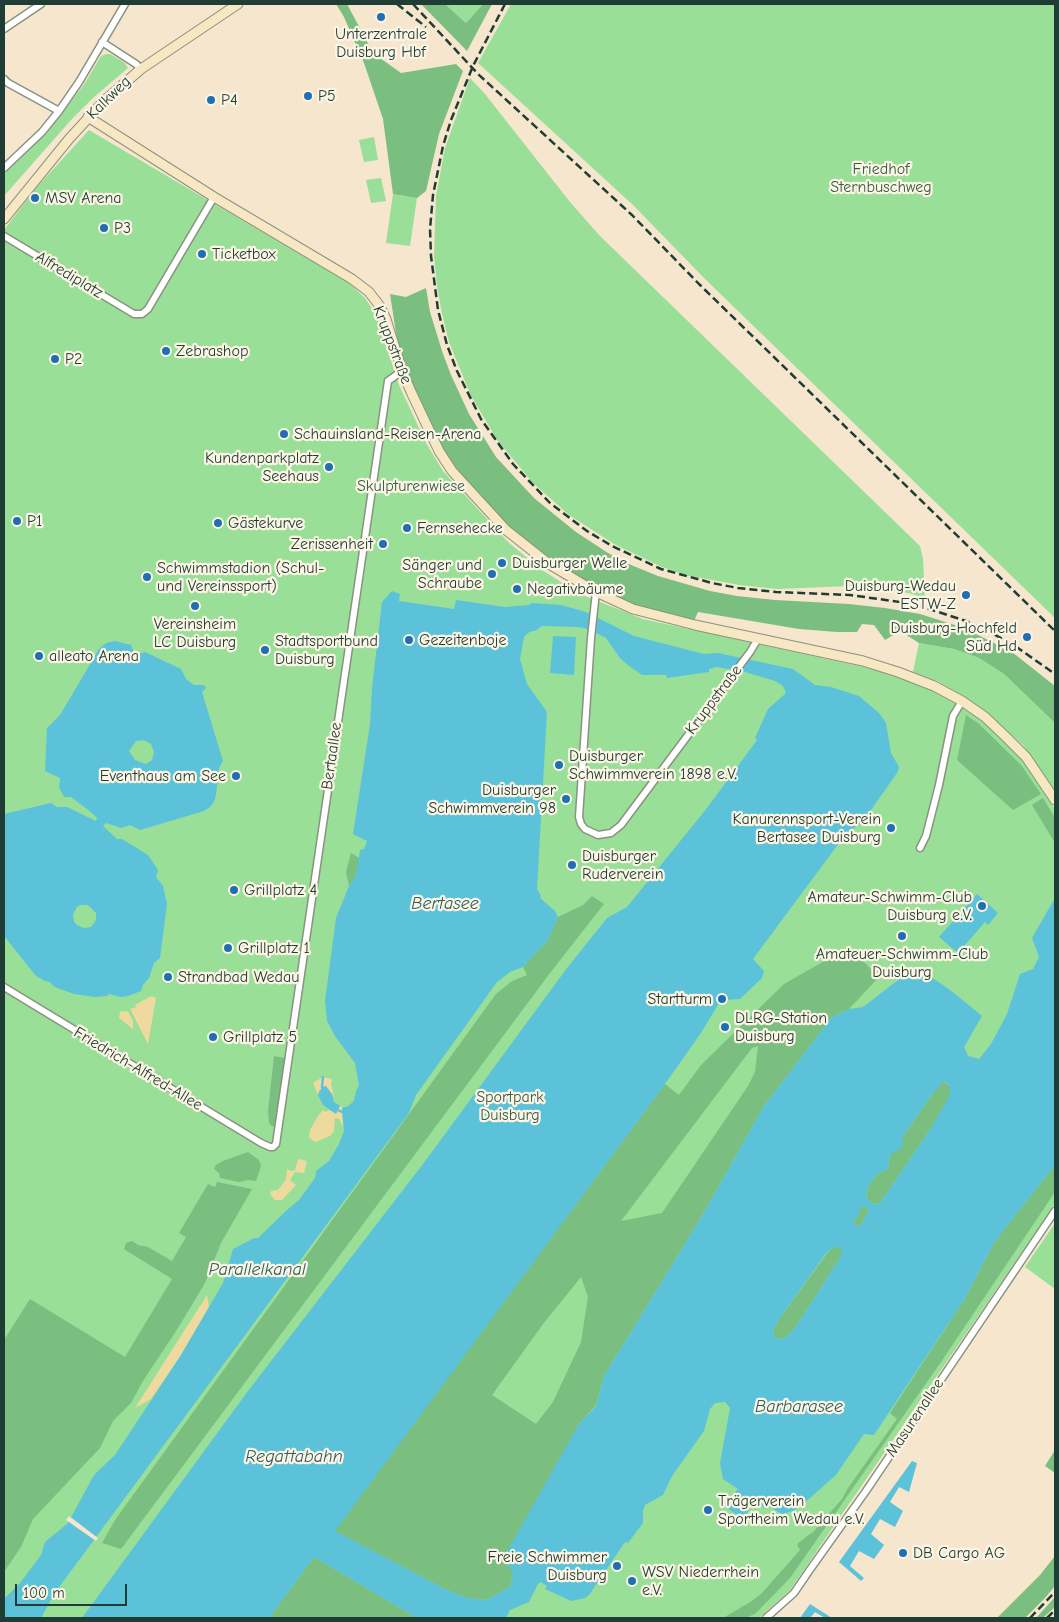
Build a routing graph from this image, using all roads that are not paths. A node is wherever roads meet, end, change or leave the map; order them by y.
1 (40, 4) edge
2 (125, 4) edge
3 (238, 4) edge
4 (4, 29) edge
5 (102, 42) junction
6 (141, 69) junction
7 (4, 79) edge
8 (59, 111) junction
9 (88, 117) junction
10 (4, 168) edge
11 (214, 197) junction
12 (4, 219) edge
13 (4, 236) edge
14 (402, 371) junction
15 (596, 592) junction
16 (758, 639) junction
17 (962, 702) junction
18 (1055, 800) edge
19 (920, 848) dead end
20 (4, 987) edge
21 (273, 1147) joint
22 (1055, 1211) edge
23 (766, 1618) edge

1 - 4 street
2 - 5 street, Kalkweg
3 - 6 street, Kalkweg
5 - 6 street
5 - 8 street, Kalkweg
6 - 9 street, Kalkweg
7 - 8 street
8 - 10 street, Kalkweg
9 - 11 street, Kruppstraße
9 - 12 street, Kalkweg
11 - 13 street, Alfrediplatz
11 - 14 street, Kruppstraße
14 - 15 street, Kruppstraße
14 - 21 street, Bertaallee
15 - 16 street, Kruppstraße
15 - 16 street, Kruppstraße
16 - 17 street, Kruppstraße
17 - 18 street, Kruppstraße
17 - 19 street
20 - 21 street, Friedrich-Alfred-Allee
22 - 23 street, Masurenallee

